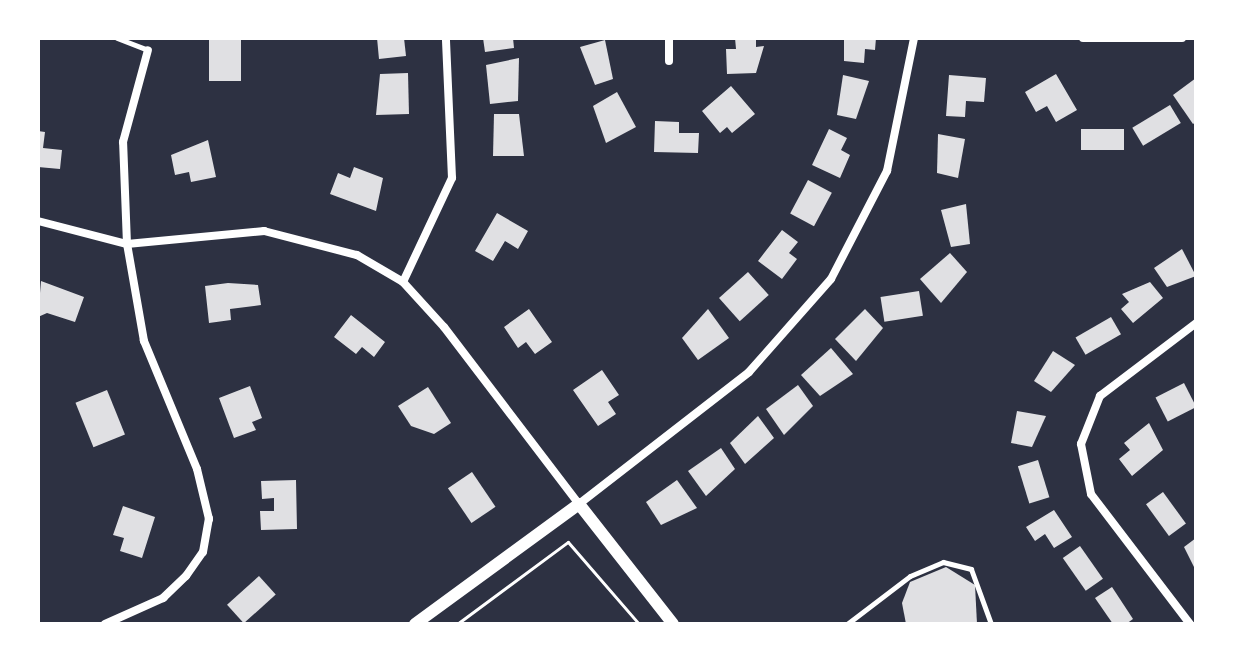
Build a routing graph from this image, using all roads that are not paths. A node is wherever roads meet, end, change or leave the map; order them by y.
1 (117, 38) edge
2 (446, 38) edge
3 (669, 38) edge
4 (914, 38) edge
5 (1083, 38) edge
6 (1182, 38) edge
7 (1102, 39) edge
8 (148, 50) joint
9 (669, 61) dead end
10 (38, 221) edge
11 (127, 244) junction
12 (403, 282) junction
13 (1196, 323) edge
14 (579, 504) junction
15 (105, 624) edge
16 (415, 624) edge
17 (673, 624) edge
18 (847, 624) edge
19 (991, 624) edge
20 (1190, 624) edge

1 - 8 lane
2 - 12 street
3 - 9 street
4 - 14 street
5 - 7 street
6 - 7 street
8 - 11 street
10 - 11 street
11 - 12 street
11 - 15 street
12 - 14 street
13 - 20 street
14 - 16 street
14 - 17 street
18 - 19 lane

